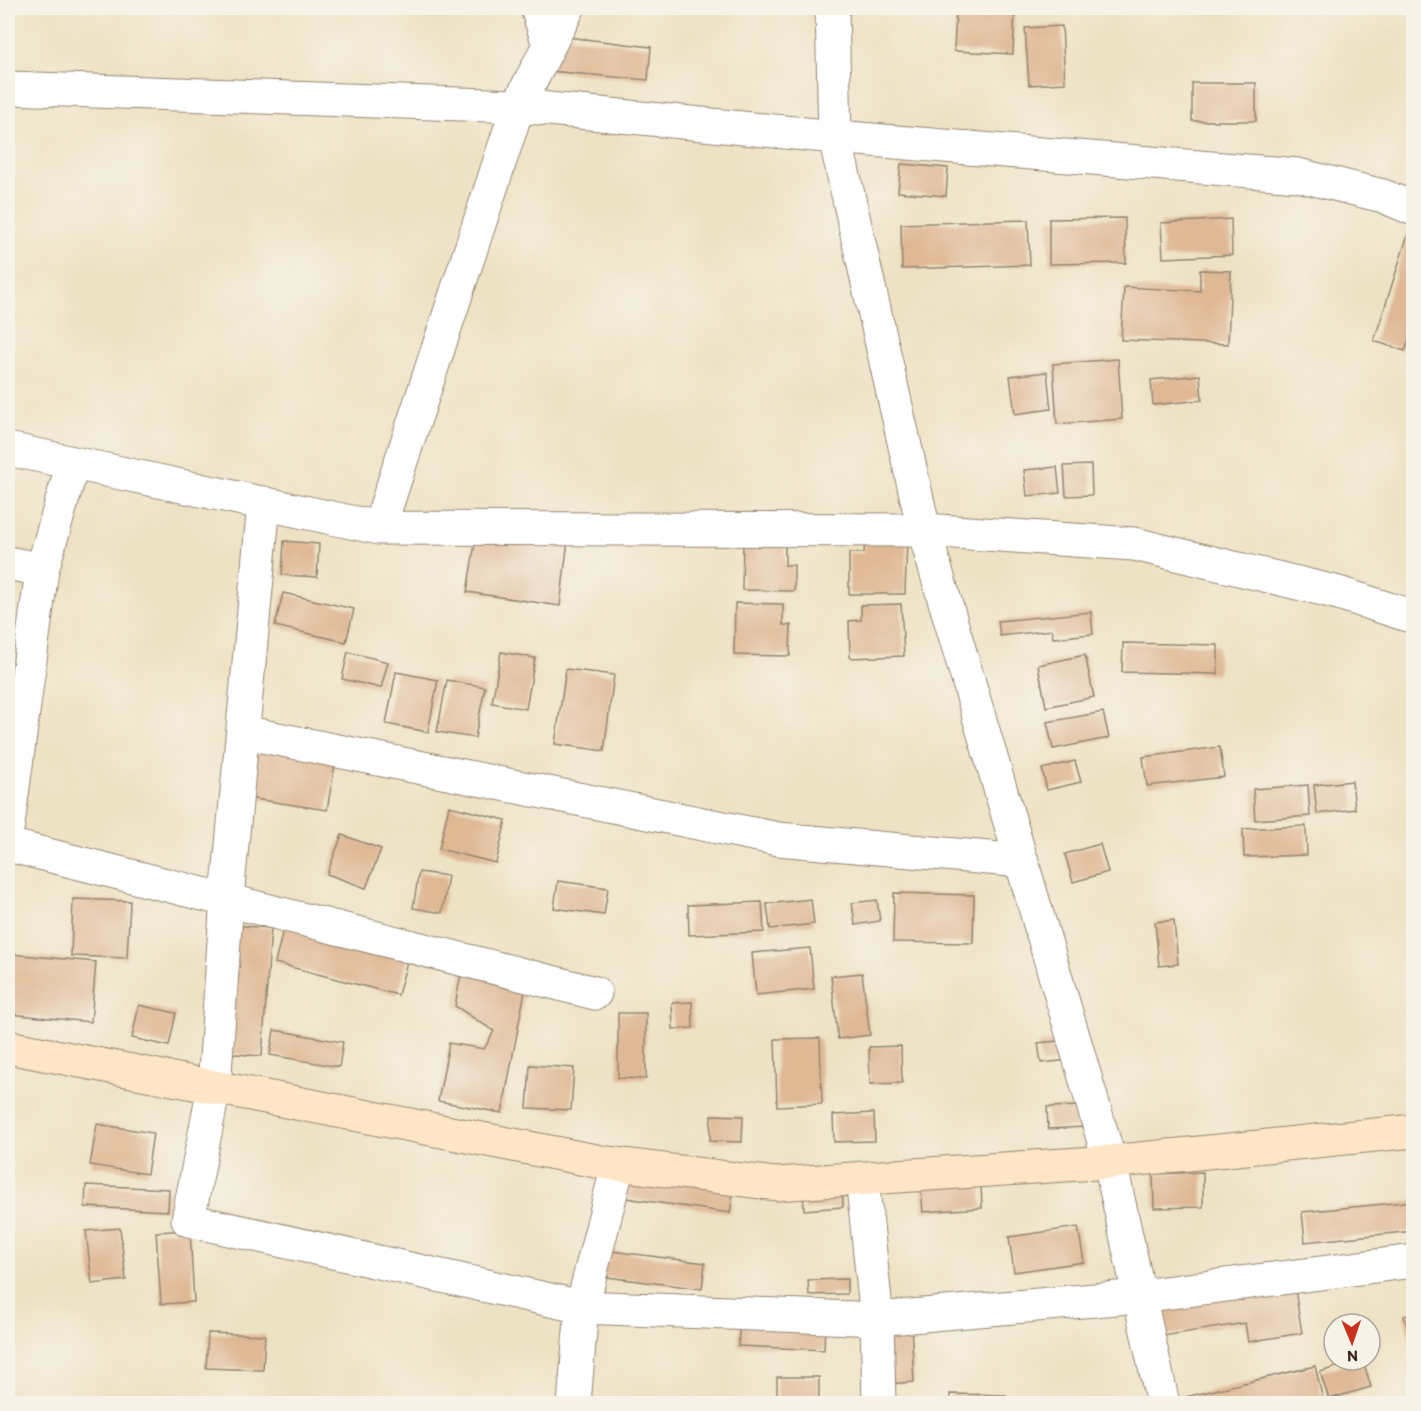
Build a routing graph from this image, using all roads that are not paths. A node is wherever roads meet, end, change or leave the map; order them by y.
1 (537, 8) edge
2 (568, 8) edge
3 (832, 8) edge
4 (549, 45) junction
5 (8, 88) edge
6 (518, 106) junction
7 (835, 137) junction
8 (1413, 209) edge
9 (8, 449) edge
10 (74, 463) junction
11 (264, 504) junction
12 (380, 528) junction
13 (924, 530) junction
14 (8, 563) edge
15 (42, 570) junction
16 (1413, 617) edge
17 (243, 732) junction
18 (8, 825) edge
19 (8, 845) edge
20 (1022, 861) junction
21 (227, 898) junction
22 (595, 993) dead end
23 (8, 1047) edge
24 (214, 1087) junction
25 (1413, 1131) edge
26 (1110, 1162) junction
27 (618, 1164) junction
28 (862, 1178) junction
29 (1413, 1261) edge
30 (1140, 1296) junction
31 (582, 1307) junction
32 (877, 1320) junction
33 (574, 1404) edge
34 (879, 1404) edge
35 (1163, 1404) edge

1 - 4 street
2 - 4 street
3 - 7 street
4 - 6 street
5 - 6 street
6 - 7 street
6 - 12 street
7 - 8 street
7 - 13 street
9 - 10 street
10 - 11 street
10 - 15 street
11 - 12 street
11 - 17 street
12 - 13 street
13 - 16 street
13 - 20 street
14 - 15 street
15 - 18 street
17 - 20 street
17 - 21 street
19 - 21 street
20 - 26 street
21 - 22 street
21 - 24 street
23 - 24 street
24 - 27 street
24 - 31 street
25 - 26 street
26 - 28 street
26 - 30 street
27 - 28 street
27 - 31 street
28 - 32 street
29 - 30 street
30 - 32 street
30 - 35 street
31 - 32 street
31 - 33 street
32 - 34 street

